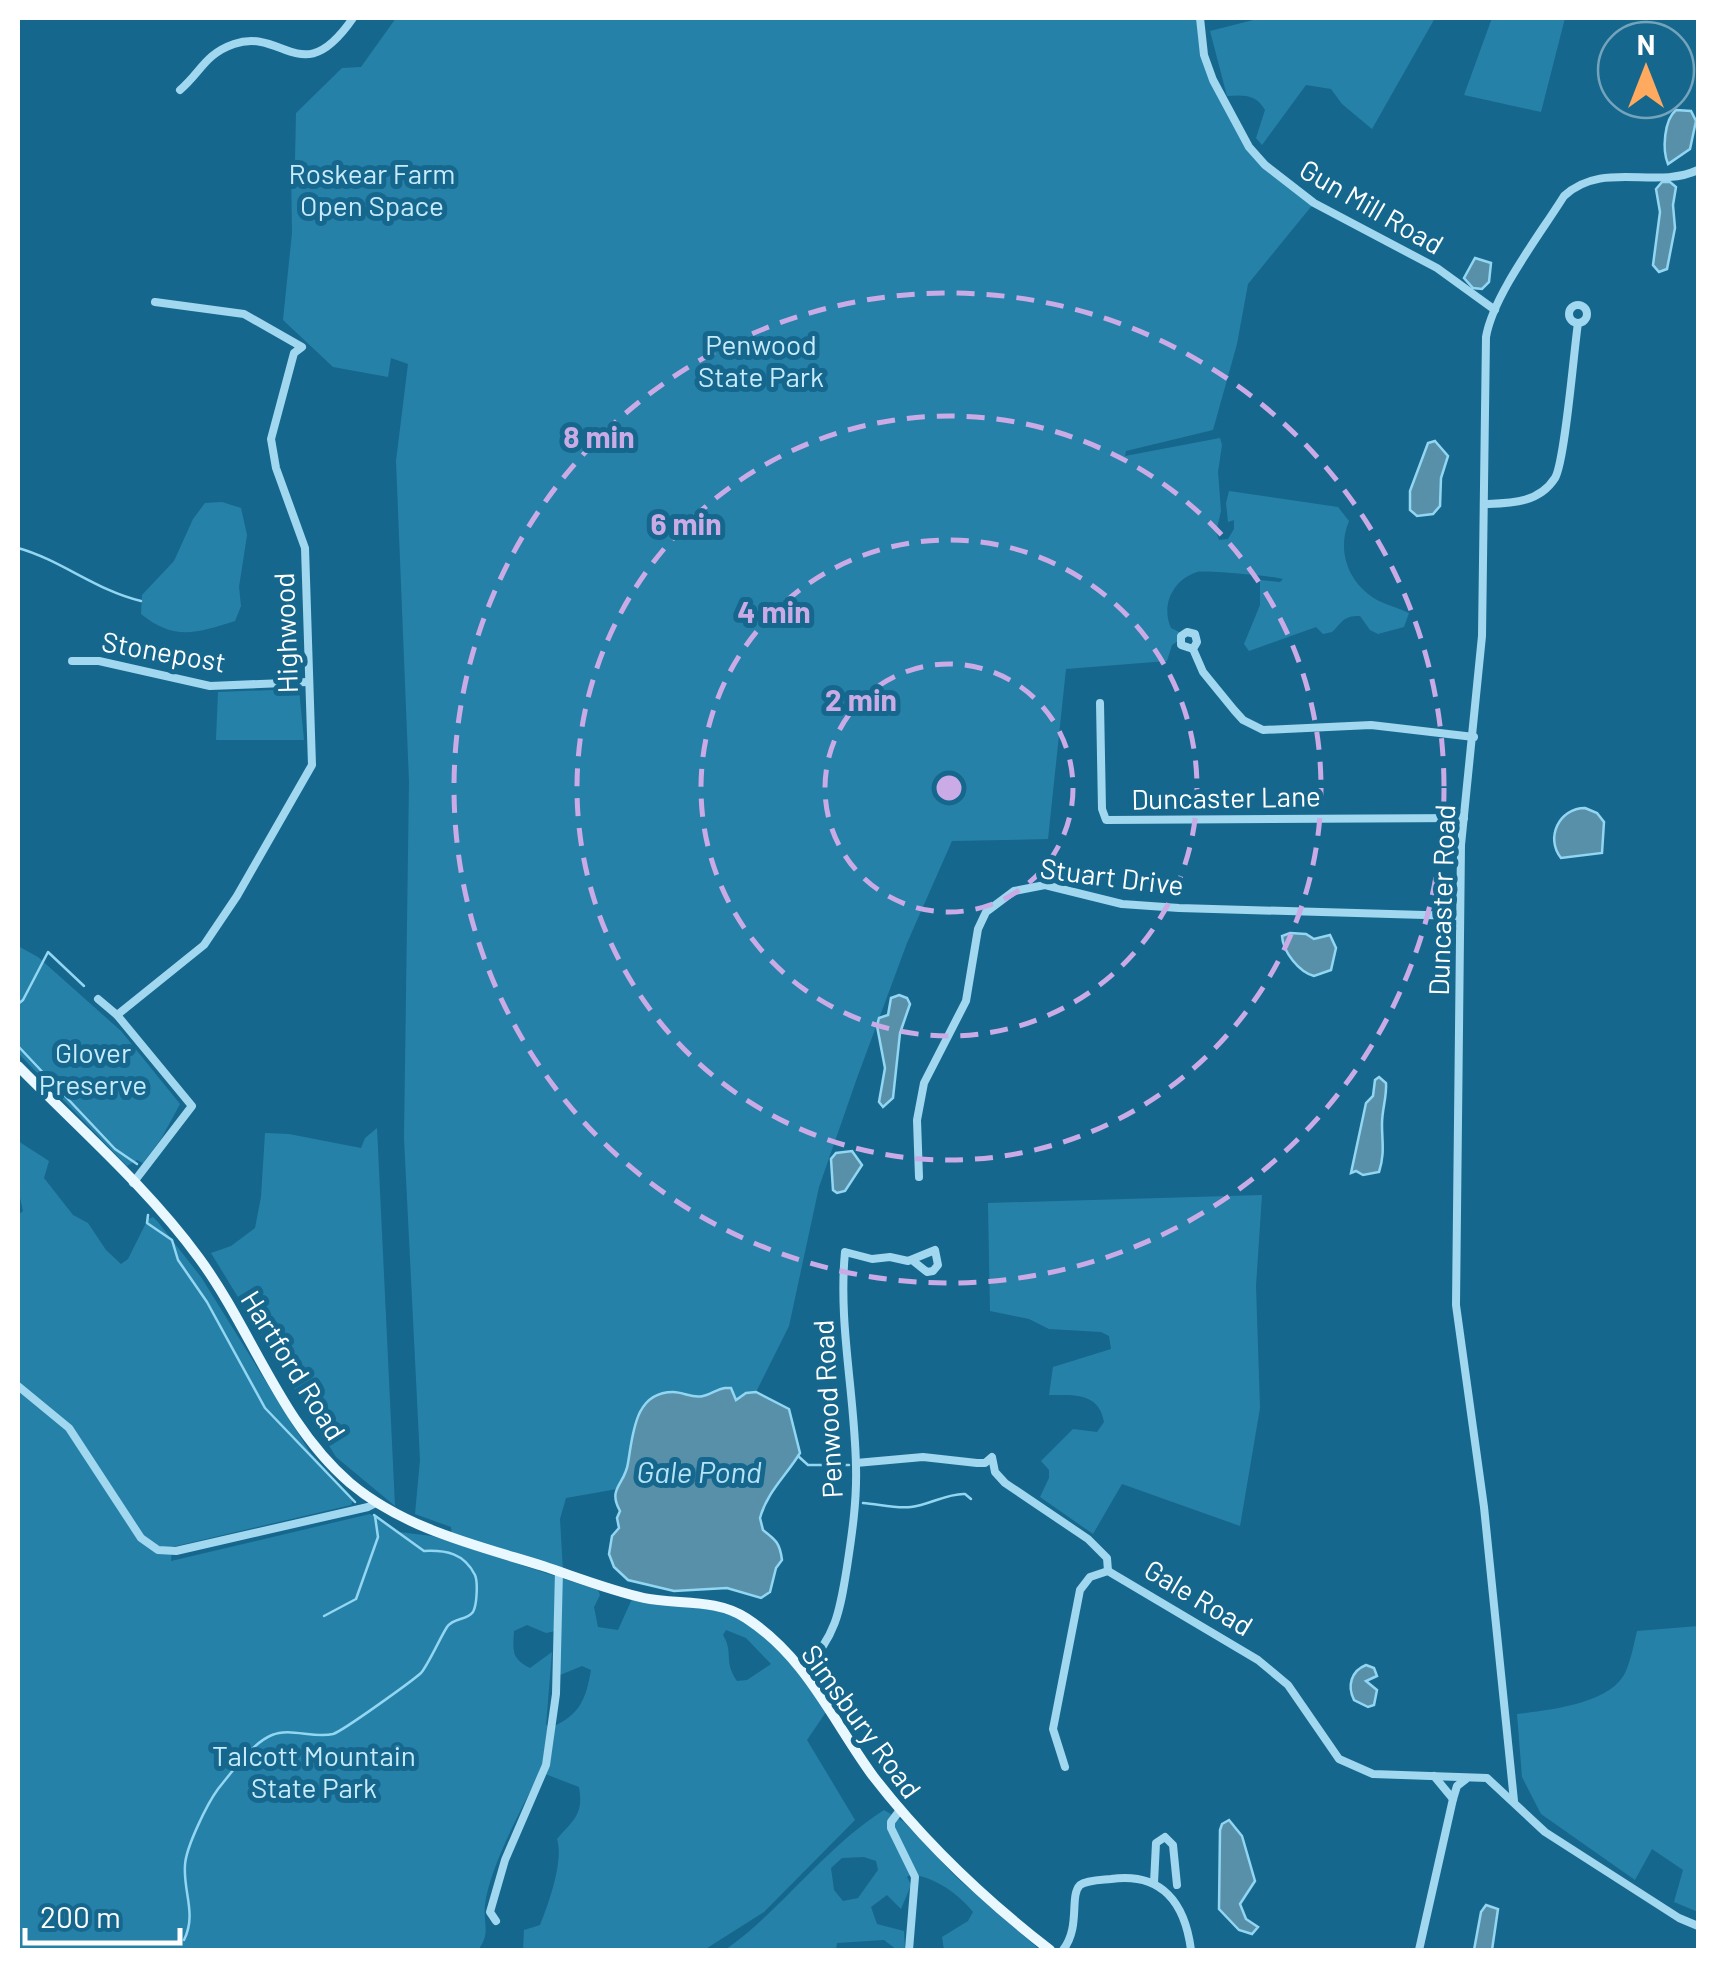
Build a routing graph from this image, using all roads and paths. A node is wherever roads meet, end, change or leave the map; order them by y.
1 (353, 18) edge
2 (1200, 18) edge
3 (180, 90) dead end
4 (1698, 170) edge
5 (155, 302) dead end
6 (1495, 310) junction
7 (1578, 322) dead end
8 (1485, 504) junction
9 (1193, 649) dead end
10 (72, 662) dead end
11 (308, 682) junction
12 (1100, 703) dead end
13 (1474, 737) junction
14 (1464, 818) junction
15 (1460, 916) junction
16 (98, 1000) dead end
17 (116, 1014) junction
18 (18, 1066) edge
19 (919, 1177) dead end
20 (133, 1183) junction
21 (912, 1260) dead end
22 (18, 1386) edge
23 (856, 1463) junction
24 (376, 1503) junction
25 (559, 1571) junction
26 (1108, 1571) junction
27 (604, 1586) joint
28 (803, 1671) junction
29 (1512, 1766) junction
30 (1065, 1767) dead end
31 (1434, 1776) junction
32 (1466, 1779) junction
33 (1494, 1782) junction
34 (1453, 1799) junction
35 (1514, 1802) junction
36 (900, 1810) junction
37 (1154, 1883) junction
38 (1177, 1886) dead end
39 (496, 1921) dead end
40 (1698, 1926) edge
41 (909, 1950) edge
42 (1050, 1950) edge
43 (1063, 1950) edge
44 (1191, 1950) edge
45 (1419, 1950) edge

1 - 3 street
2 - 6 street, Gun Mill Road
4 - 6 street, Duncaster Road
5 - 11 street, Highwood
6 - 8 street, Duncaster Road
7 - 8 street
8 - 13 street, Duncaster Road
9 - 13 street
10 - 11 street, Stonepost
11 - 17 street, Highwood
12 - 14 street, Duncaster Lane
13 - 14 street, Duncaster Road
14 - 15 street, Duncaster Road
15 - 19 street, Stuart Drive
15 - 29 street, Duncaster Road
16 - 17 street
17 - 20 street
18 - 20 main road, Hartford Road
20 - 24 main road, Hartford Road
21 - 23 street, Penwood Road
22 - 24 street
23 - 26 street
23 - 28 street, Penwood Road
24 - 25 main road, Hartford Road
25 - 27 main road, Hartford Road
25 - 39 street
26 - 30 street, Gale Road
26 - 31 street, Gale Road
27 - 28 main road, Simsbury Road
28 - 36 main road, Simsbury Road
29 - 33 street
29 - 35 street, Duncaster Road
31 - 32 street, Gale Road
31 - 34 street
32 - 33 street, Gale Road
32 - 34 street
33 - 35 street
34 - 45 street
35 - 40 street
36 - 41 street
36 - 42 main road, Simsbury Road
37 - 38 street
37 - 43 street
37 - 44 street

